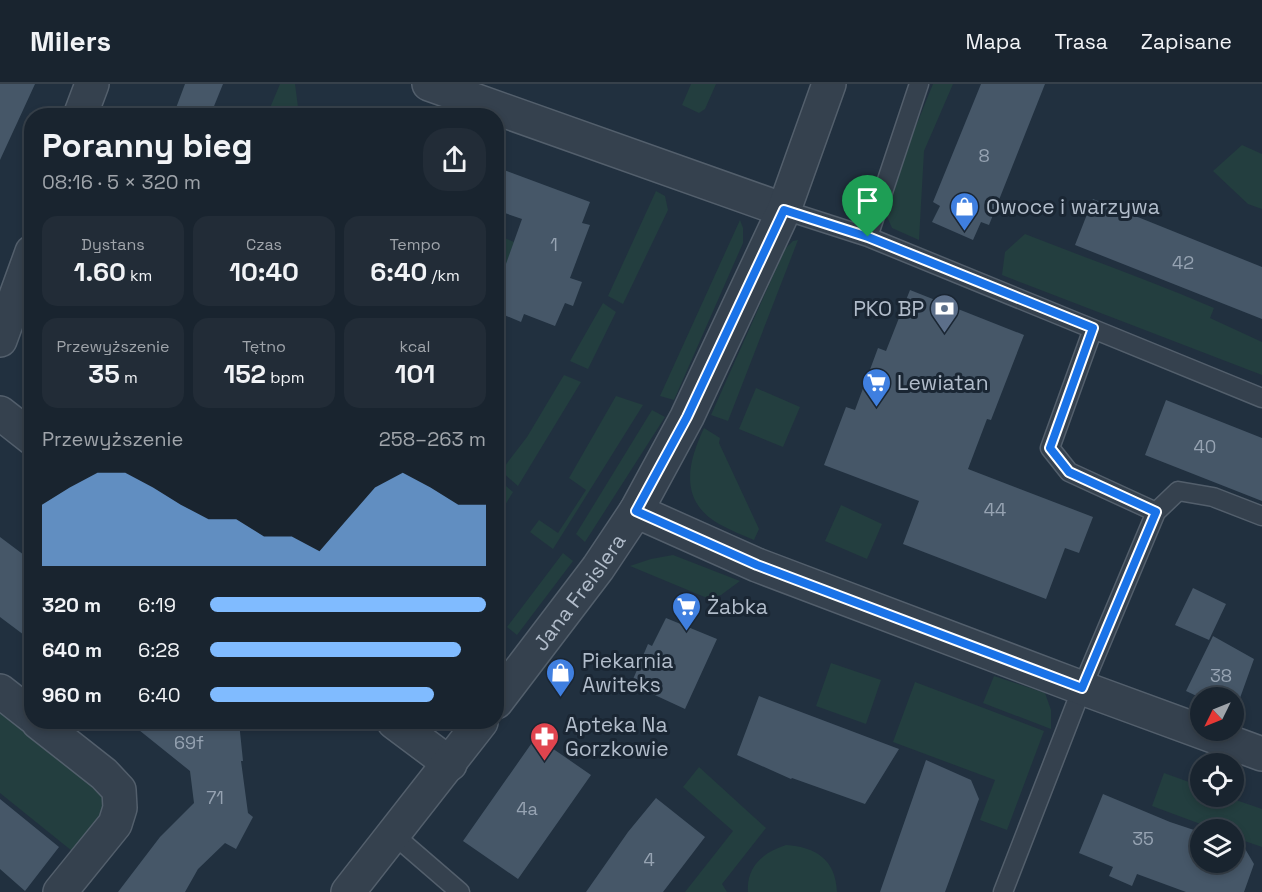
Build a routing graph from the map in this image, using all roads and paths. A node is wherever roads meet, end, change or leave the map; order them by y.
1 (92, 84) edge
2 (429, 84) edge
3 (830, 84) edge
4 (920, 84) edge
5 (84, 108) edge
6 (497, 108) edge
7 (504, 111) edge
8 (784, 210) junction
9 (868, 237) junction
10 (24, 274) edge
11 (1093, 328) junction
12 (0, 340) edge
13 (1262, 398) edge
14 (0, 413) edge
15 (24, 432) edge
16 (636, 511) junction
17 (1156, 512) junction
18 (1262, 516) edge
19 (1082, 688) junction
20 (0, 691) edge
21 (504, 691) edge
22 (24, 710) edge
23 (47, 729) edge
24 (403, 729) edge
25 (477, 729) edge
26 (1262, 754) edge
27 (450, 764) junction
28 (394, 835) junction
29 (60, 892) edge
30 (348, 892) edge
31 (460, 892) edge
32 (1003, 892) edge

1 - 5 street
2 - 6 street
3 - 8 street, Jana Freislera
4 - 9 lane
7 - 8 street
8 - 9 lane
8 - 16 street, Jana Freislera
9 - 11 lane
10 - 12 street
11 - 13 lane
11 - 17 lane
14 - 15 street
16 - 19 street
16 - 21 street, Jana Freislera
17 - 18 lane
17 - 19 lane
19 - 26 street
19 - 32 lane
20 - 22 street
23 - 29 street
24 - 27 street
25 - 27 street
27 - 28 street
28 - 30 street
28 - 31 lane

